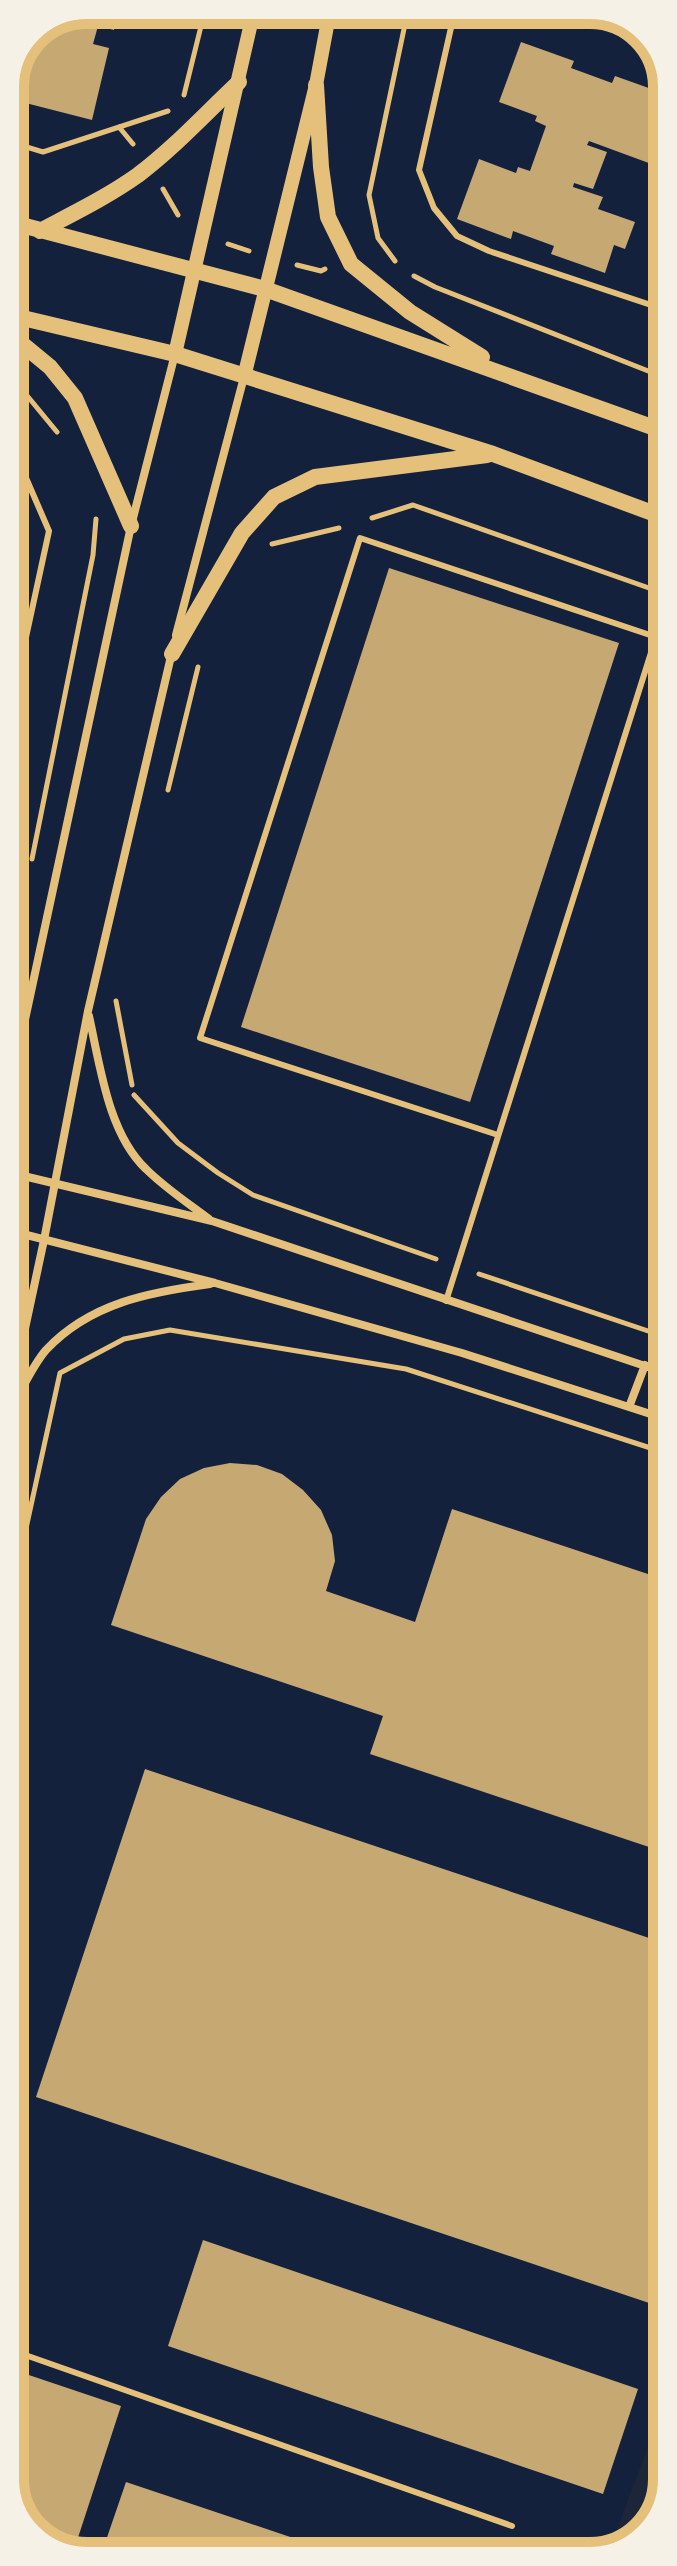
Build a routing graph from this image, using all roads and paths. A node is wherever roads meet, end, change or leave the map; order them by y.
1 (202, 24) edge
2 (251, 24) edge
3 (327, 24) edge
4 (405, 24) edge
5 (452, 24) edge
6 (239, 82) junction
7 (316, 85) junction
8 (24, 146) edge
9 (24, 226) edge
10 (40, 231) junction
11 (195, 271) junction
12 (265, 289) junction
13 (653, 306) edge
14 (24, 318) edge
15 (24, 346) edge
16 (175, 354) junction
17 (506, 373) junction
18 (653, 373) edge
19 (244, 377) junction
20 (24, 392) edge
21 (653, 427) edge
22 (67, 443) dead end
23 (493, 454) junction
24 (24, 473) edge
25 (97, 505) dead end
26 (653, 513) edge
27 (131, 526) junction
28 (653, 636) edge
29 (24, 646) edge
30 (653, 646) edge
31 (172, 654) junction
32 (30, 866) dead end
33 (88, 1011) junction
34 (24, 1028) edge
35 (498, 1135) junction
36 (24, 1175) edge
37 (55, 1181) junction
38 (212, 1221) junction
39 (24, 1235) edge
40 (44, 1240) junction
41 (215, 1283) junction
42 (446, 1301) junction
43 (24, 1333) edge
44 (645, 1365) junction
45 (653, 1368) edge
46 (24, 1387) edge
47 (629, 1407) junction
48 (653, 1415) edge
49 (653, 1449) edge
50 (24, 1538) edge
51 (24, 2355) edge
52 (512, 2526) dead end

1 - 8 path
2 - 6 street
3 - 7 street
4 - 18 path
5 - 13 lane
6 - 10 main road
6 - 11 street
7 - 12 street
7 - 17 main road
9 - 10 main road
10 - 11 main road
11 - 12 main road
11 - 16 street
12 - 17 main road
12 - 19 street
14 - 16 main road
15 - 27 main road
16 - 19 main road
16 - 27 street
17 - 21 main road
19 - 23 main road
19 - 31 street
20 - 22 path
23 - 26 main road
23 - 31 main road
24 - 29 lane
25 - 32 path
27 - 34 street
28 - 35 lane
30 - 35 lane
31 - 33 street
33 - 37 street
33 - 38 street
35 - 42 lane
36 - 37 street
37 - 38 street
37 - 40 street
38 - 42 street
39 - 40 street
40 - 41 street
40 - 43 street
41 - 46 street
41 - 47 street
42 - 44 street
44 - 45 street
44 - 47 street
47 - 48 street
49 - 50 path
51 - 52 lane

